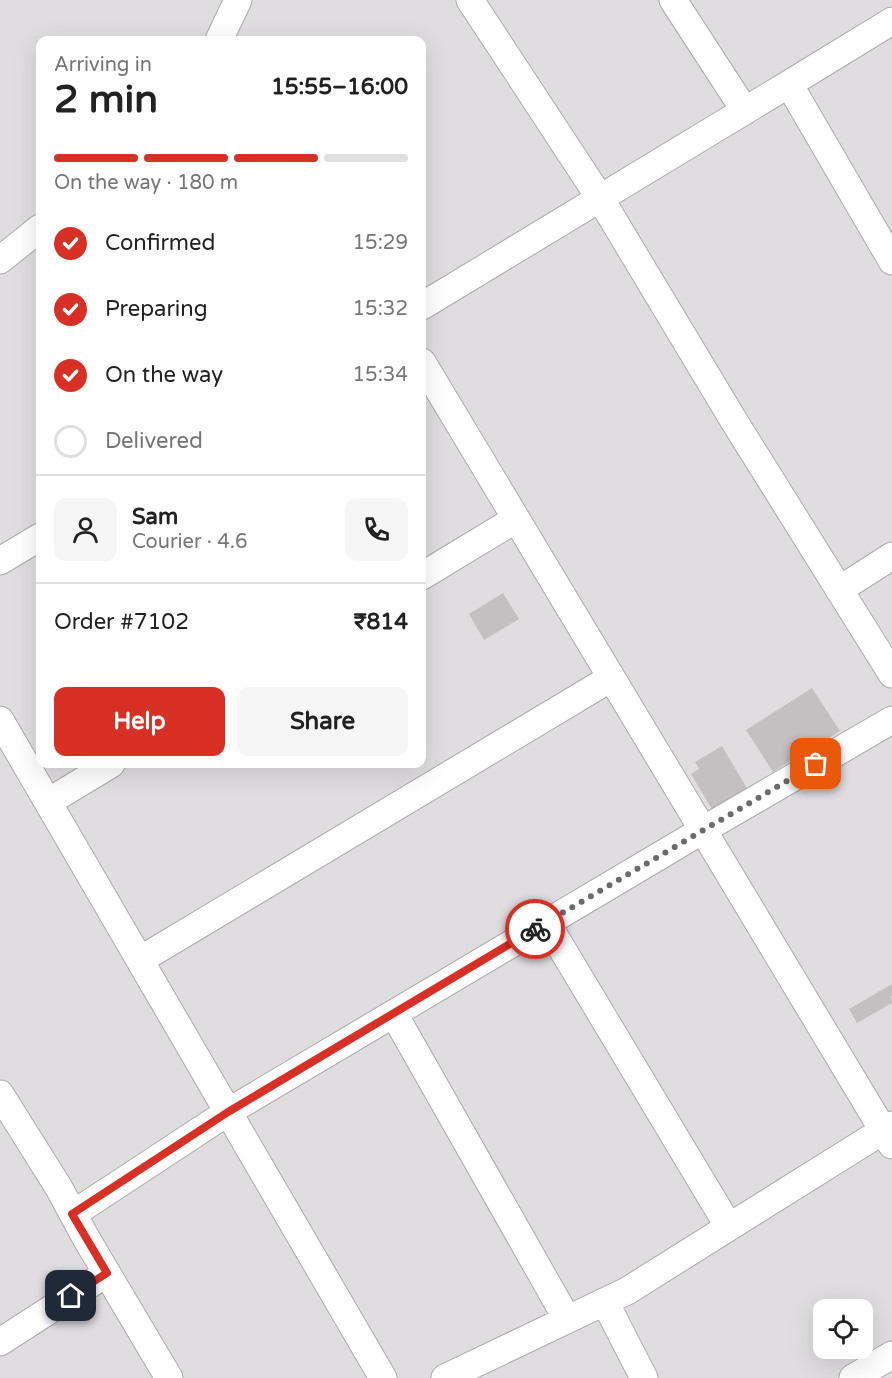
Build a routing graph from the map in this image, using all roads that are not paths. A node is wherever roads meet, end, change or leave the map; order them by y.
1 (238, 0) edge
2 (470, 0) edge
3 (673, 0) edge
4 (892, 21) edge
5 (221, 36) edge
6 (789, 84) junction
7 (745, 111) junction
8 (600, 198) junction
9 (36, 231) edge
10 (0, 260) edge
11 (892, 261) edge
12 (426, 304) edge
13 (426, 369) edge
14 (516, 519) junction
15 (36, 539) edge
16 (892, 556) edge
17 (0, 561) edge
18 (426, 574) edge
19 (839, 590) junction
20 (892, 674) edge
21 (611, 678) junction
22 (0, 720) edge
23 (892, 720) edge
24 (104, 768) edge
25 (48, 802) junction
26 (703, 830) junction
27 (546, 922) junction
28 (140, 960) junction
29 (394, 1014) junction
30 (0, 1094) edge
31 (228, 1112) junction
32 (889, 1133) edge
33 (72, 1214) junction
34 (729, 1227) junction
35 (107, 1273) junction
36 (604, 1302) junction
37 (567, 1319) junction
38 (0, 1342) edge
39 (892, 1355) edge
40 (169, 1378) edge
41 (383, 1378) edge
42 (445, 1378) edge
43 (644, 1378) edge
44 (853, 1378) edge

1 - 5 street
2 - 8 street
3 - 7 street
4 - 6 street
6 - 7 street
6 - 11 street
7 - 8 street
8 - 12 street
8 - 19 street
9 - 10 street
13 - 14 street
14 - 18 street
14 - 21 street
15 - 17 street
16 - 19 street
19 - 20 street
21 - 26 street
21 - 28 street
22 - 25 street
23 - 26 street
24 - 25 street
25 - 28 street
26 - 27 street
26 - 32 street
27 - 29 street
27 - 34 street
28 - 31 street
29 - 31 street
29 - 37 street
30 - 33 street
31 - 33 street
31 - 41 street
32 - 34 street
33 - 35 street
34 - 36 street
35 - 38 street
35 - 40 street
36 - 37 street
36 - 43 street
37 - 42 street
39 - 44 street

